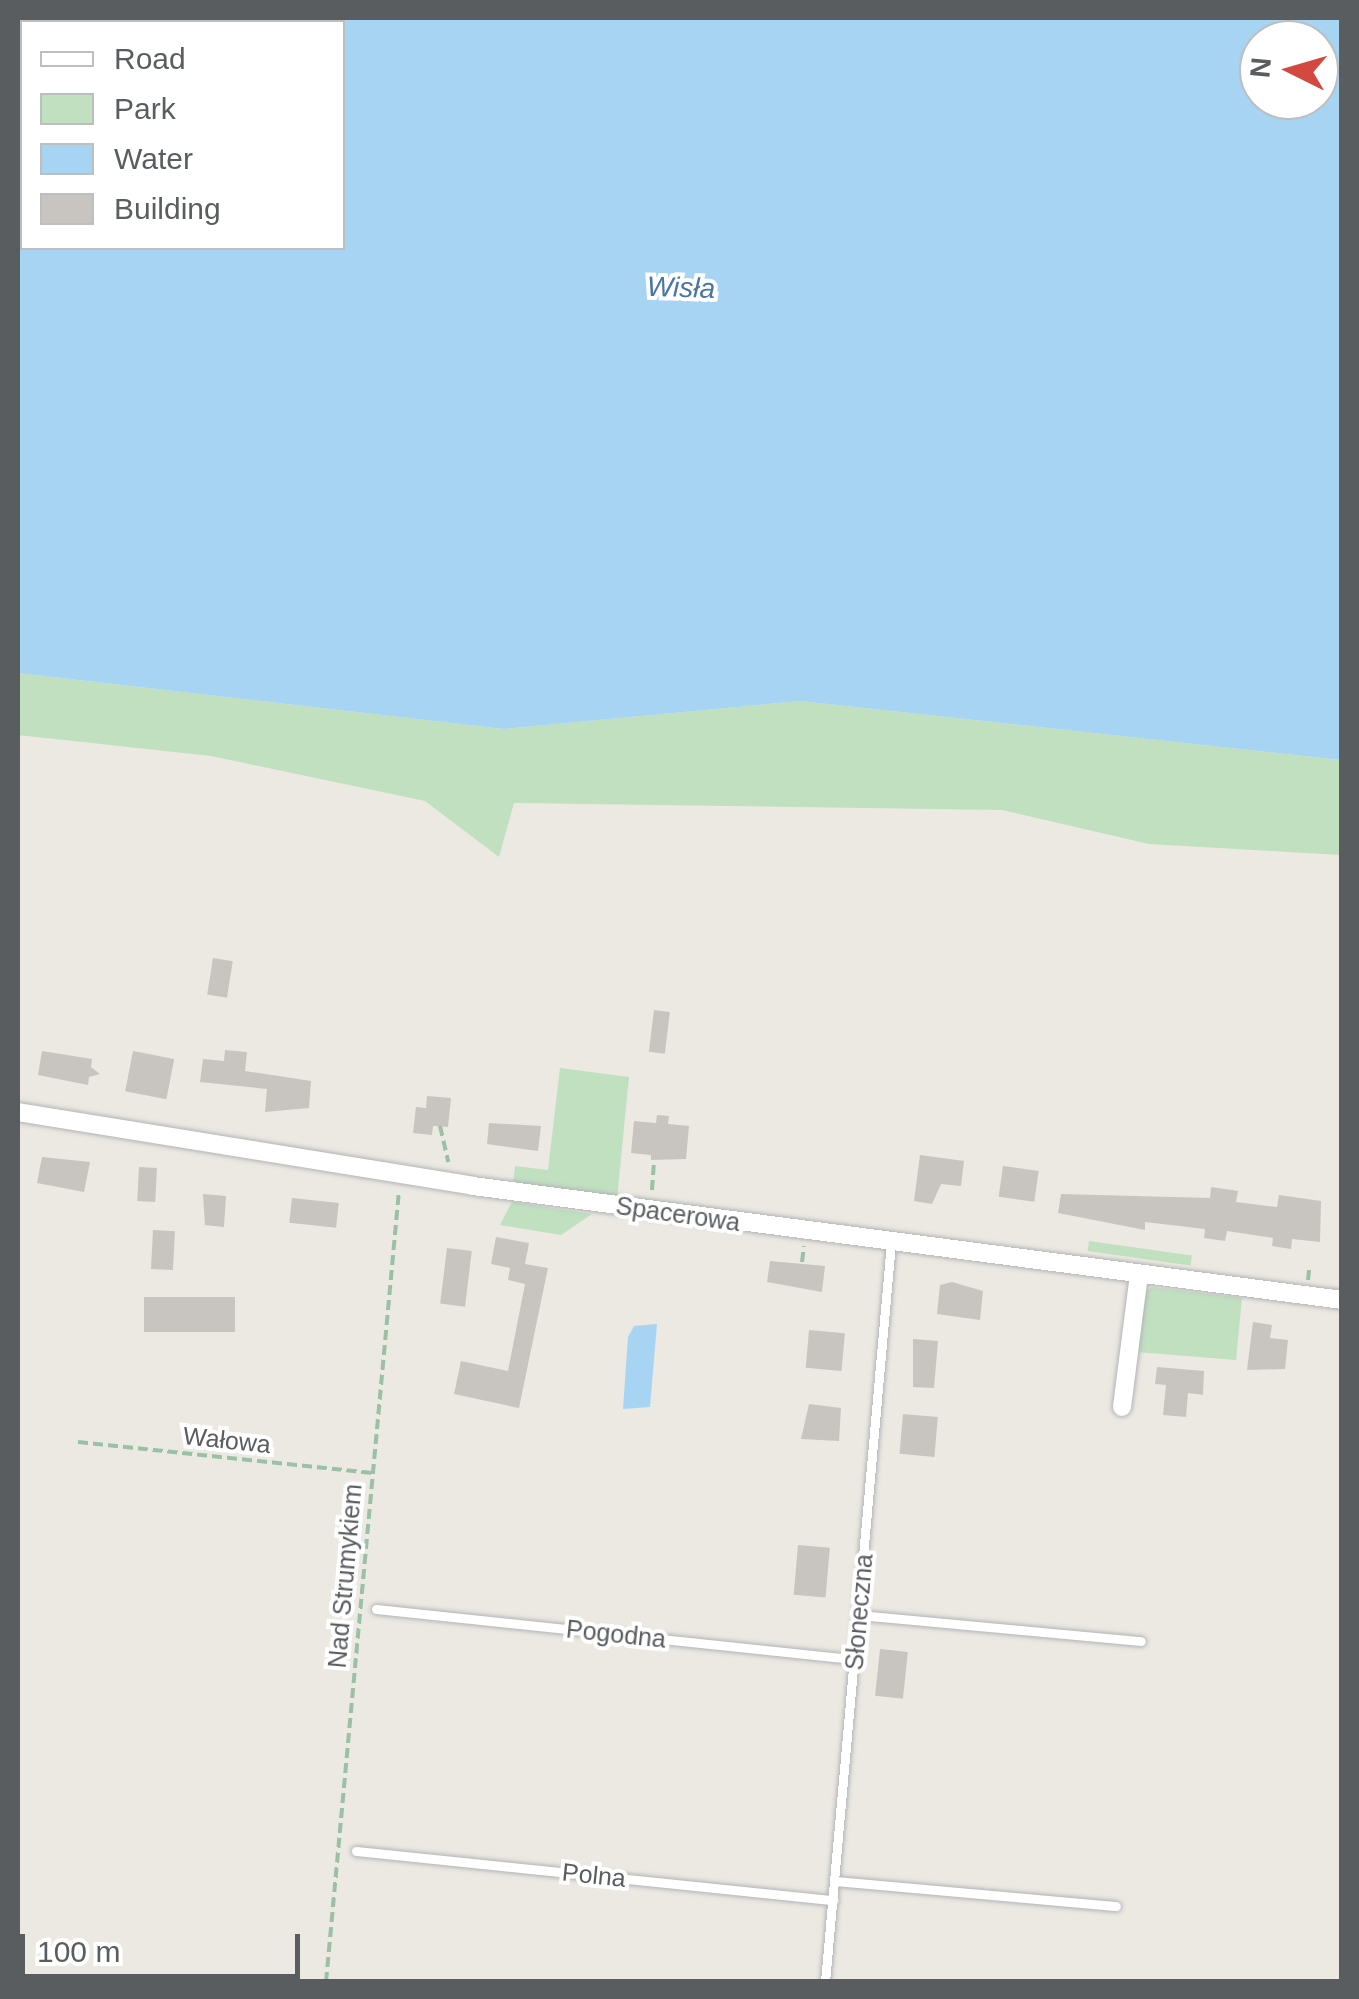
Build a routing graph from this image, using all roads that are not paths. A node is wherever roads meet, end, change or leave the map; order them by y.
1 (18, 1112) edge
2 (892, 1242) junction
3 (1138, 1274) junction
4 (1342, 1300) edge
5 (1122, 1407) dead end
6 (376, 1609) dead end
7 (859, 1615) junction
8 (1141, 1640) dead end
9 (855, 1659) junction
10 (356, 1850) dead end
11 (834, 1881) junction
12 (832, 1900) junction
13 (1116, 1906) dead end
14 (825, 1982) edge

1 - 2 street, Spacerowa
2 - 3 street, Spacerowa
2 - 7 lane, Słoneczna
3 - 4 street, Spacerowa
3 - 5 street
6 - 9 lane, Pogodna
7 - 8 lane
7 - 9 lane, Słoneczna
9 - 11 lane, Słoneczna
10 - 12 lane, Polna
11 - 12 lane, Słoneczna
11 - 13 lane
12 - 14 lane, Słoneczna

